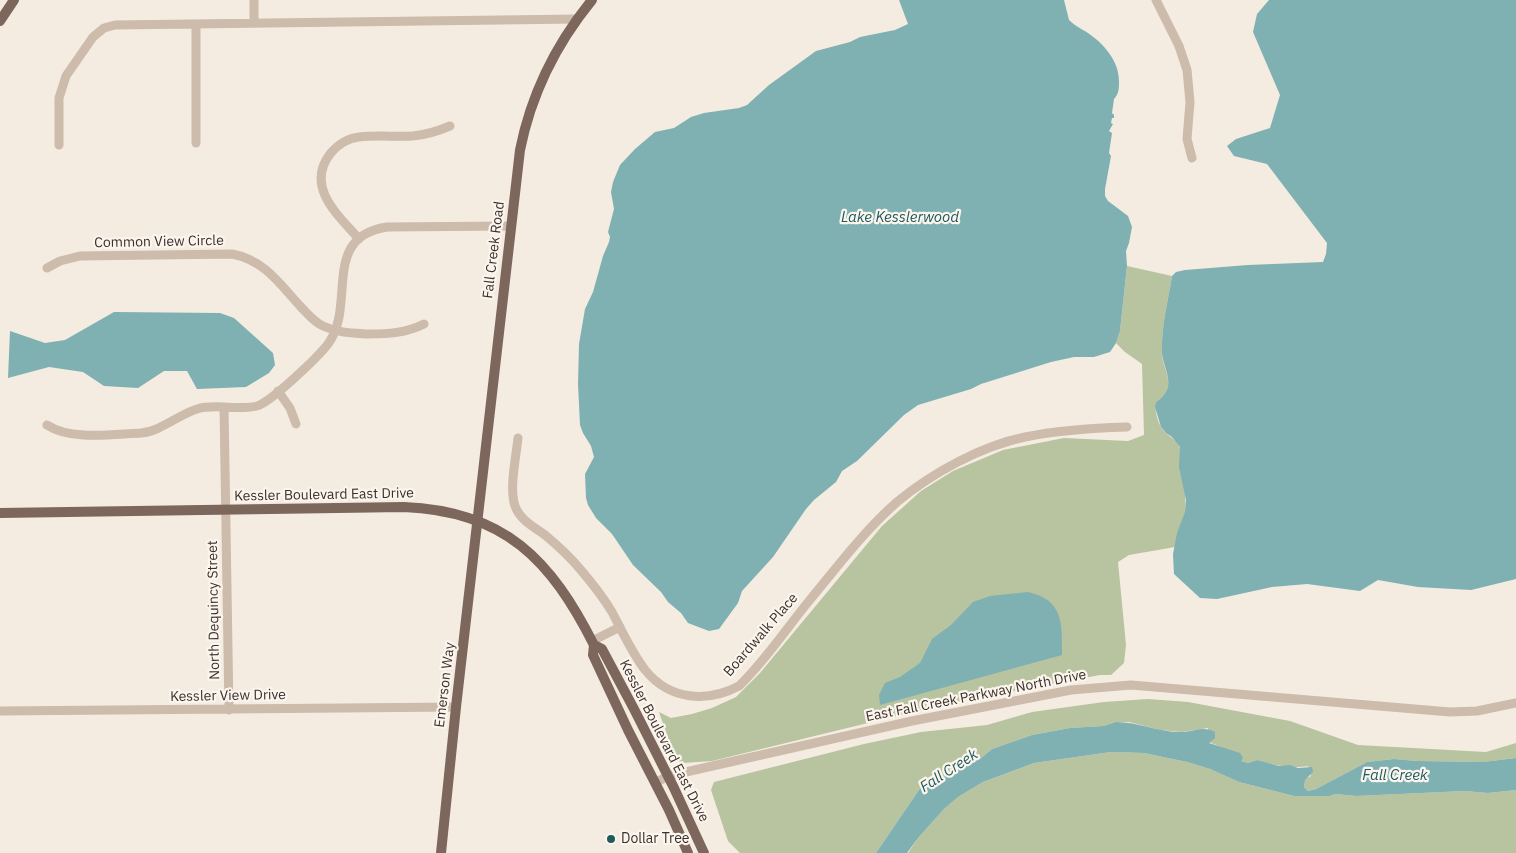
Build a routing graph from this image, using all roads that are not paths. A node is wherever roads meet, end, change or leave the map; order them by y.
1 (14, 0) edge
2 (254, 0) edge
3 (592, 0) edge
4 (1156, 0) edge
5 (577, 19) junction
6 (0, 21) edge
7 (254, 22) junction
8 (196, 24) junction
9 (450, 126) dead end
10 (196, 143) dead end
11 (59, 145) dead end
12 (1192, 158) dead end
13 (511, 226) junction
14 (359, 239) junction
15 (47, 268) dead end
16 (424, 324) dead end
17 (335, 331) junction
18 (278, 391) junction
19 (224, 407) junction
20 (296, 424) dead end
21 (48, 425) dead end
22 (1127, 427) dead end
23 (518, 438) dead end
24 (227, 510) junction
25 (0, 513) edge
26 (477, 521) junction
27 (620, 627) junction
28 (593, 643) junction
29 (1516, 703) edge
30 (456, 707) junction
31 (229, 710) junction
32 (0, 711) edge
33 (668, 776) junction
34 (655, 783) junction
35 (704, 852) edge
36 (440, 853) edge
37 (688, 853) edge

1 - 6 main road
2 - 7 street
3 - 5 main road, Fall Creek Road
4 - 12 street
5 - 7 street
5 - 13 main road, Fall Creek Road
7 - 8 street
8 - 10 street
8 - 11 street
9 - 14 street
13 - 14 street
13 - 26 main road, Fall Creek Road
14 - 17 street
15 - 17 street, Common View Circle
16 - 17 street
17 - 18 street
18 - 19 street
18 - 20 street
19 - 21 street
19 - 24 street, North Dequincy Street
22 - 27 street, Boardwalk Place
23 - 27 street, Boardwalk Place
24 - 25 main road, Kessler Boulevard East Drive
24 - 26 main road, Kessler Boulevard East Drive
24 - 31 street, North Dequincy Street
26 - 28 main road, Kessler Boulevard East Drive
26 - 30 main road, Emerson Way
27 - 28 street
28 - 33 main road, Kessler Boulevard East Drive
28 - 34 main road, Kessler Boulevard East Drive
29 - 33 street, East Fall Creek Parkway North Drive
30 - 31 street, Kessler View Drive
30 - 36 main road, Emerson Way
31 - 32 street, Kessler View Drive
33 - 34 street, East Fall Creek Parkway North Drive
33 - 35 main road, Kessler Boulevard East Drive
34 - 37 main road, Kessler Boulevard East Drive

